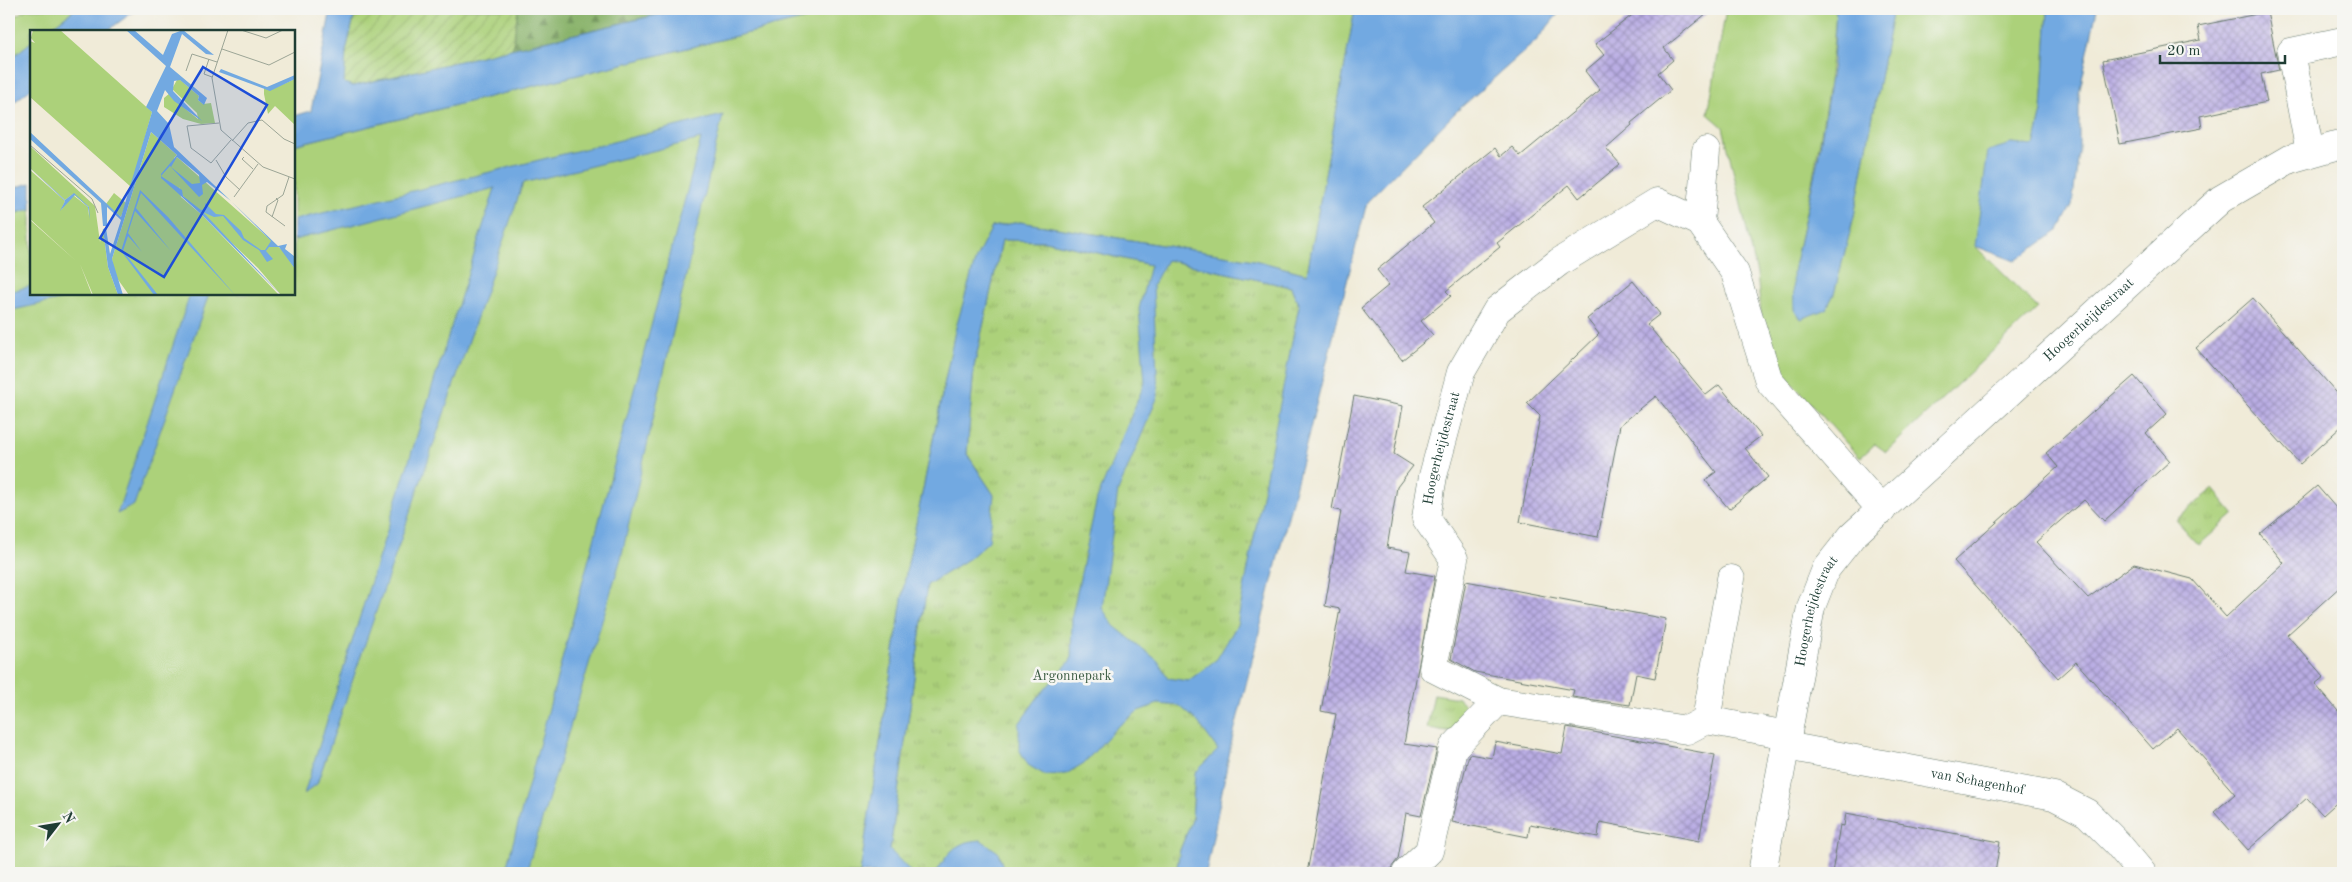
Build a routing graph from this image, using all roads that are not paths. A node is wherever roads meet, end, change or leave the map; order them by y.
1 (2343, 41) edge
2 (2343, 144) edge
3 (1706, 151) dead end
4 (2310, 153) junction
5 (1700, 222) junction
6 (1882, 510) junction
7 (1732, 579) dead end
8 (1498, 701) junction
9 (1706, 720) junction
10 (1787, 740) junction
11 (1406, 873) edge
12 (1762, 873) edge
13 (2142, 873) edge

1 - 4 street
2 - 4 street, Hoogerheijdestraat
3 - 5 street
4 - 6 street, Hoogerheijdestraat
5 - 6 street
5 - 8 street, Hoogerheijdestraat
6 - 10 street, Hoogerheijdestraat
7 - 9 street
8 - 9 street, Hoogerheijdestraat
8 - 11 street
9 - 10 street
10 - 12 street, Hoogerheijdestraat
10 - 13 street, van Schagenhof

